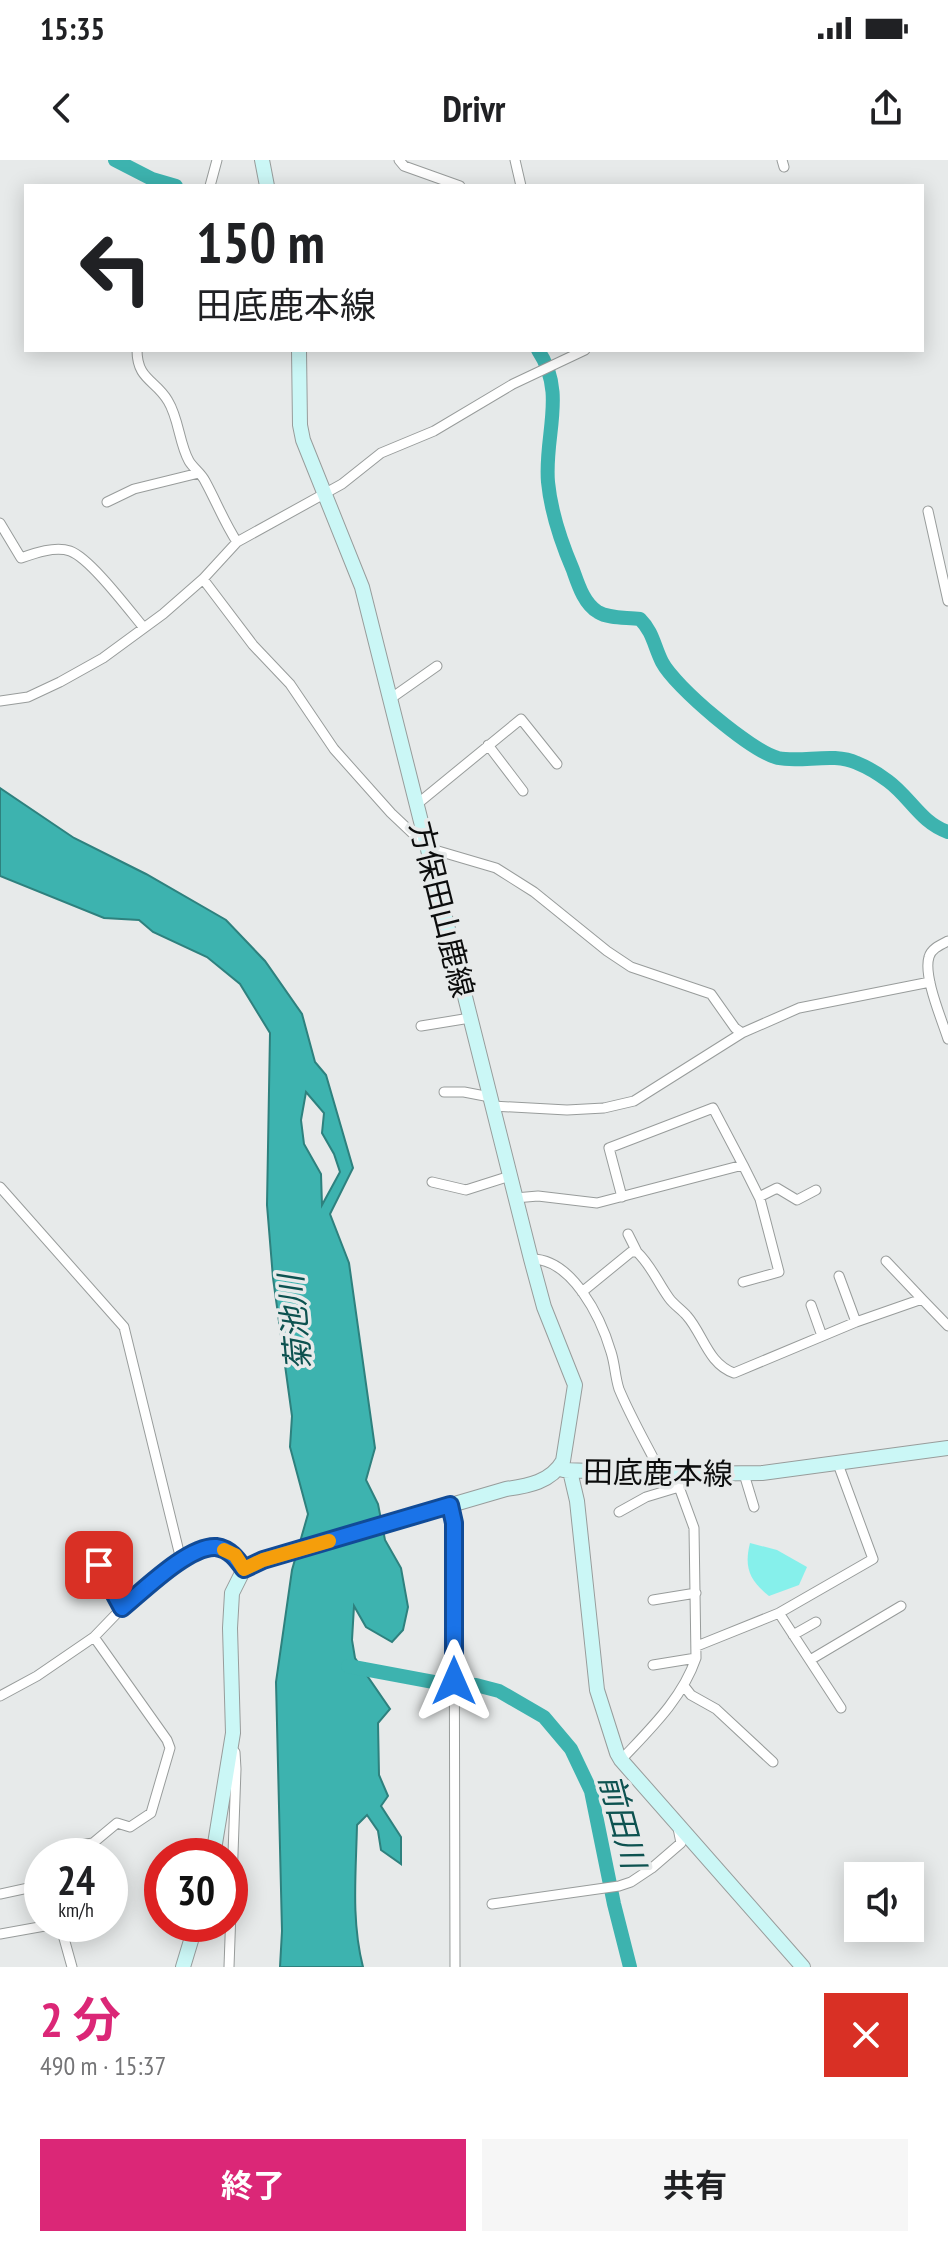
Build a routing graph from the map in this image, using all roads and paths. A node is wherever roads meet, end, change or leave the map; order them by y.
1 (217, 160) edge
2 (262, 160) edge
3 (399, 160) edge
4 (515, 160) edge
5 (211, 184) edge
6 (267, 184) edge
7 (454, 184) edge
8 (521, 184) edge
9 (137, 352) edge
10 (299, 352) edge
11 (582, 352) edge
12 (199, 473) junction
13 (326, 493) junction
14 (107, 502) dead end
15 (928, 511) dead end
16 (0, 523) edge
17 (237, 542) junction
18 (203, 579) junction
19 (948, 601) edge
20 (144, 628) junction
21 (437, 666) dead end
22 (390, 699) junction
23 (0, 701) edge
24 (488, 745) junction
25 (557, 764) dead end
26 (523, 791) dead end
27 (416, 805) junction
28 (428, 848) junction
29 (948, 941) edge
30 (930, 982) junction
31 (470, 1018) junction
32 (421, 1026) dead end
33 (742, 1033) junction
34 (948, 1039) edge
35 (444, 1092) dead end
36 (491, 1101) junction
37 (743, 1165) junction
38 (510, 1176) junction
39 (432, 1182) dead end
40 (0, 1187) edge
41 (816, 1190) dead end
42 (622, 1197) junction
43 (759, 1197) junction
44 (515, 1198) junction
45 (628, 1234) dead end
46 (637, 1252) junction
47 (531, 1259) junction
48 (886, 1261) dead end
49 (839, 1276) dead end
50 (743, 1282) dead end
51 (582, 1292) junction
52 (922, 1299) junction
53 (811, 1305) dead end
54 (856, 1322) junction
55 (948, 1326) edge
56 (822, 1336) junction
57 (948, 1448) edge
58 (838, 1464) junction
59 (564, 1470) junction
60 (661, 1473) junction
61 (744, 1474) junction
62 (678, 1481) junction
63 (450, 1505) junction
64 (754, 1507) dead end
65 (619, 1512) dead end
66 (88, 1543) dead end
67 (181, 1560) junction
68 (244, 1569) junction
69 (696, 1593) junction
70 (653, 1600) dead end
71 (901, 1606) dead end
72 (122, 1608) junction
73 (779, 1613) junction
74 (816, 1622) dead end
75 (793, 1635) junction
76 (94, 1637) junction
77 (697, 1646) junction
78 (696, 1658) junction
79 (810, 1660) junction
80 (653, 1665) dead end
81 (684, 1686) junction
82 (0, 1696) edge
83 (841, 1708) dead end
84 (233, 1733) junction
85 (621, 1760) junction
86 (773, 1762) dead end
87 (677, 1825) junction
88 (99, 1838) edge
89 (216, 1838) edge
90 (24, 1889) edge
91 (0, 1894) edge
92 (492, 1904) dead end
93 (24, 1930) edge
94 (0, 1934) edge
95 (64, 1942) edge
96 (191, 1942) edge
97 (72, 1967) edge
98 (183, 1967) edge
99 (229, 1967) edge
100 (455, 1967) edge
101 (803, 1967) edge

1 - 5 street
2 - 6 main road
3 - 7 street
4 - 8 street
9 - 12 street
10 - 13 main road, 方保田山鹿線
11 - 13 street
12 - 14 street
12 - 17 street
13 - 17 street
13 - 22 main road, 方保田山鹿線
15 - 19 street
16 - 20 street
17 - 18 street
18 - 20 street
18 - 28 street
20 - 23 street
21 - 22 street
22 - 27 main road, 方保田山鹿線
24 - 25 street
24 - 26 street
24 - 27 street
27 - 28 main road, 方保田山鹿線
28 - 31 main road, 方保田山鹿線
28 - 33 street
29 - 30 street
30 - 33 street
30 - 34 street
31 - 32 street
31 - 36 main road, 方保田山鹿線
33 - 36 street
35 - 36 street
36 - 38 main road, 方保田山鹿線
37 - 42 street
37 - 42 street
37 - 43 street
38 - 39 street
38 - 44 main road, 方保田山鹿線
40 - 67 street
41 - 43 street
42 - 44 street
43 - 50 street
44 - 47 main road, 方保田山鹿線
45 - 46 street
46 - 51 street
46 - 56 street
47 - 51 street
47 - 59 main road, 方保田山鹿線
48 - 52 street
49 - 54 street
51 - 60 street
52 - 54 street
52 - 55 street
53 - 56 street
54 - 56 street
57 - 58 main road, 田底鹿本線
58 - 61 main road, 田底鹿本線
58 - 73 street
59 - 60 main road, 田底鹿本線
59 - 63 main road, 田底鹿本線
59 - 85 main road
60 - 62 main road, 田底鹿本線
61 - 62 main road, 田底鹿本線
61 - 64 street
62 - 65 street
62 - 69 street
63 - 68 main road, 田底鹿本線
63 - 100 street
66 - 72 street
67 - 68 street
67 - 72 street
68 - 84 main road
69 - 70 street
69 - 77 street
71 - 79 street
72 - 76 street
73 - 75 street
73 - 77 street
74 - 75 street
75 - 79 street
76 - 82 street
76 - 88 street
77 - 78 street
78 - 80 street
78 - 81 street
79 - 83 street
81 - 85 street
81 - 86 street
84 - 89 main road
84 - 99 street
85 - 87 main road
87 - 92 street
87 - 101 main road
90 - 91 street
93 - 94 street
95 - 97 street
96 - 98 main road

